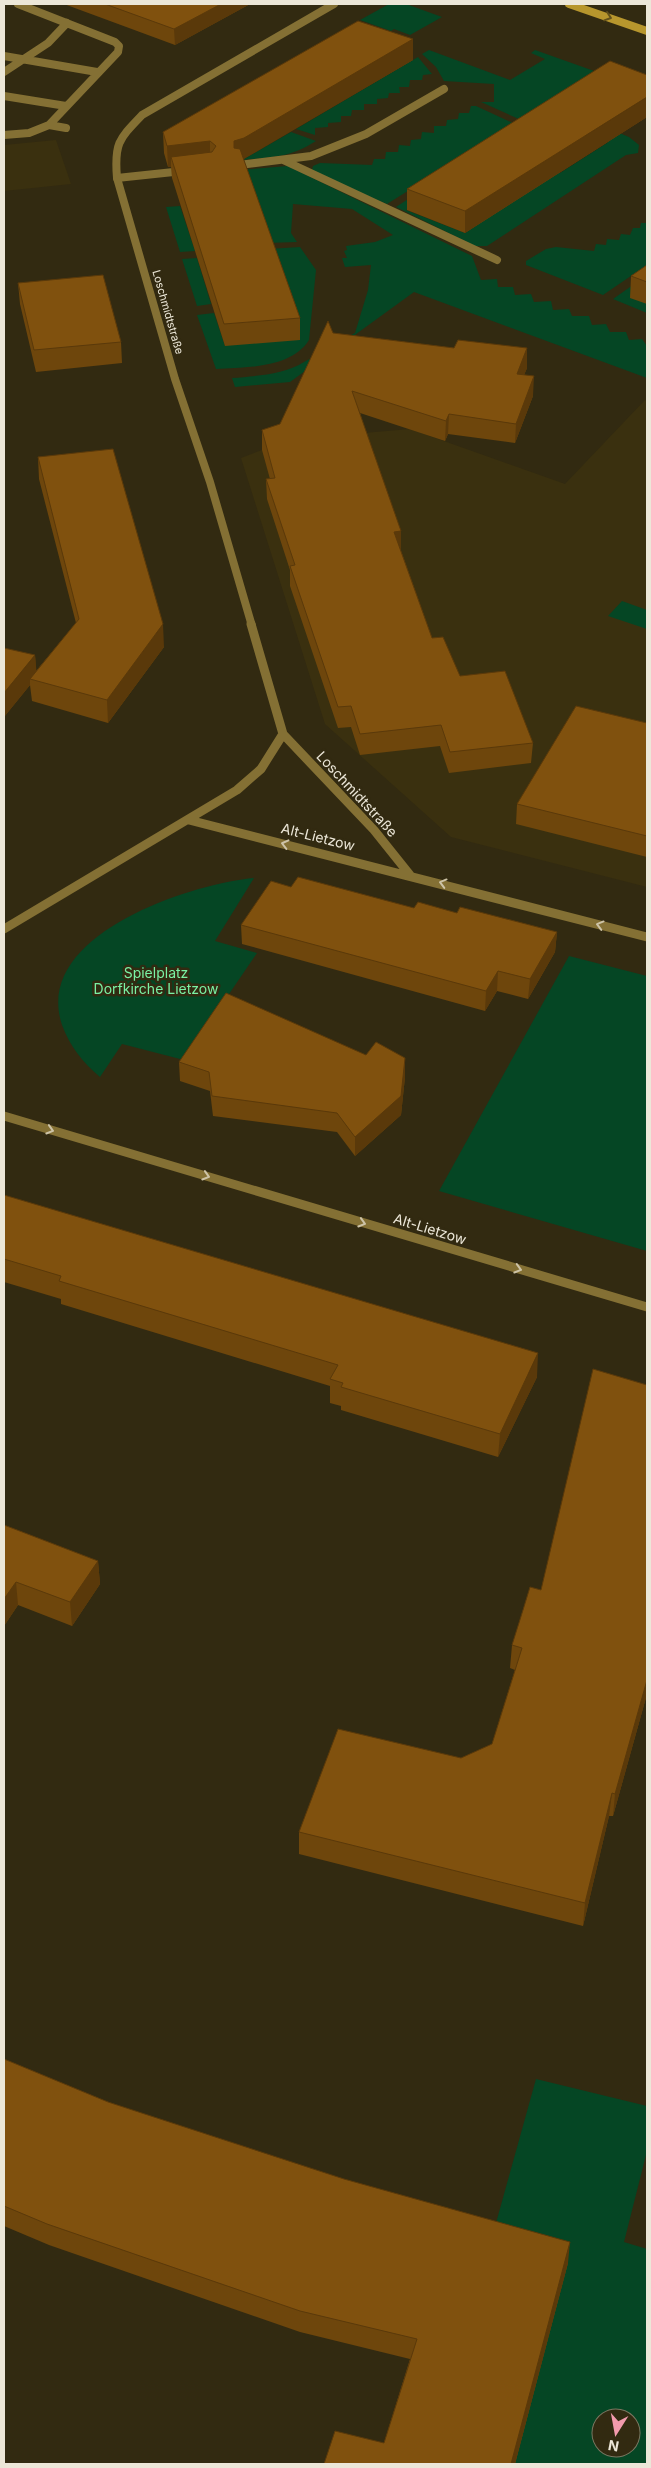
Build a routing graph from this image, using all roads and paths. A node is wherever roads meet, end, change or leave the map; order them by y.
1 (18, 4) edge
2 (334, 4) edge
3 (570, 4) edge
4 (67, 23) junction
5 (647, 31) edge
6 (4, 56) edge
7 (23, 60) junction
8 (4, 72) edge
9 (97, 72) junction
10 (444, 89) dead end
11 (4, 96) edge
12 (66, 106) junction
13 (50, 125) junction
14 (66, 128) dead end
15 (4, 135) edge
16 (283, 160) junction
17 (239, 165) edge
18 (192, 170) edge
19 (117, 178) junction
20 (497, 260) dead end
21 (283, 734) junction
22 (190, 820) junction
23 (410, 874) junction
24 (4, 929) edge
25 (647, 937) edge
26 (4, 1116) edge
27 (647, 1308) edge

1 - 4 street
2 - 19 street, Loschmidtstraße
3 -> 5 main road
4 - 7 street
4 - 9 street
6 - 7 street
7 - 8 street
7 - 9 street
9 - 12 street
10 - 16 street
11 - 12 street
12 - 13 street
13 - 14 street
13 - 15 street
16 - 17 street
16 - 20 street
18 - 19 street
19 - 21 street, Loschmidtstraße
21 - 22 street
21 - 23 street, Loschmidtstraße
23 -> 22 street, Alt-Lietzow
22 - 24 street
25 -> 23 street, Alt-Lietzow
26 -> 27 street, Alt-Lietzow

